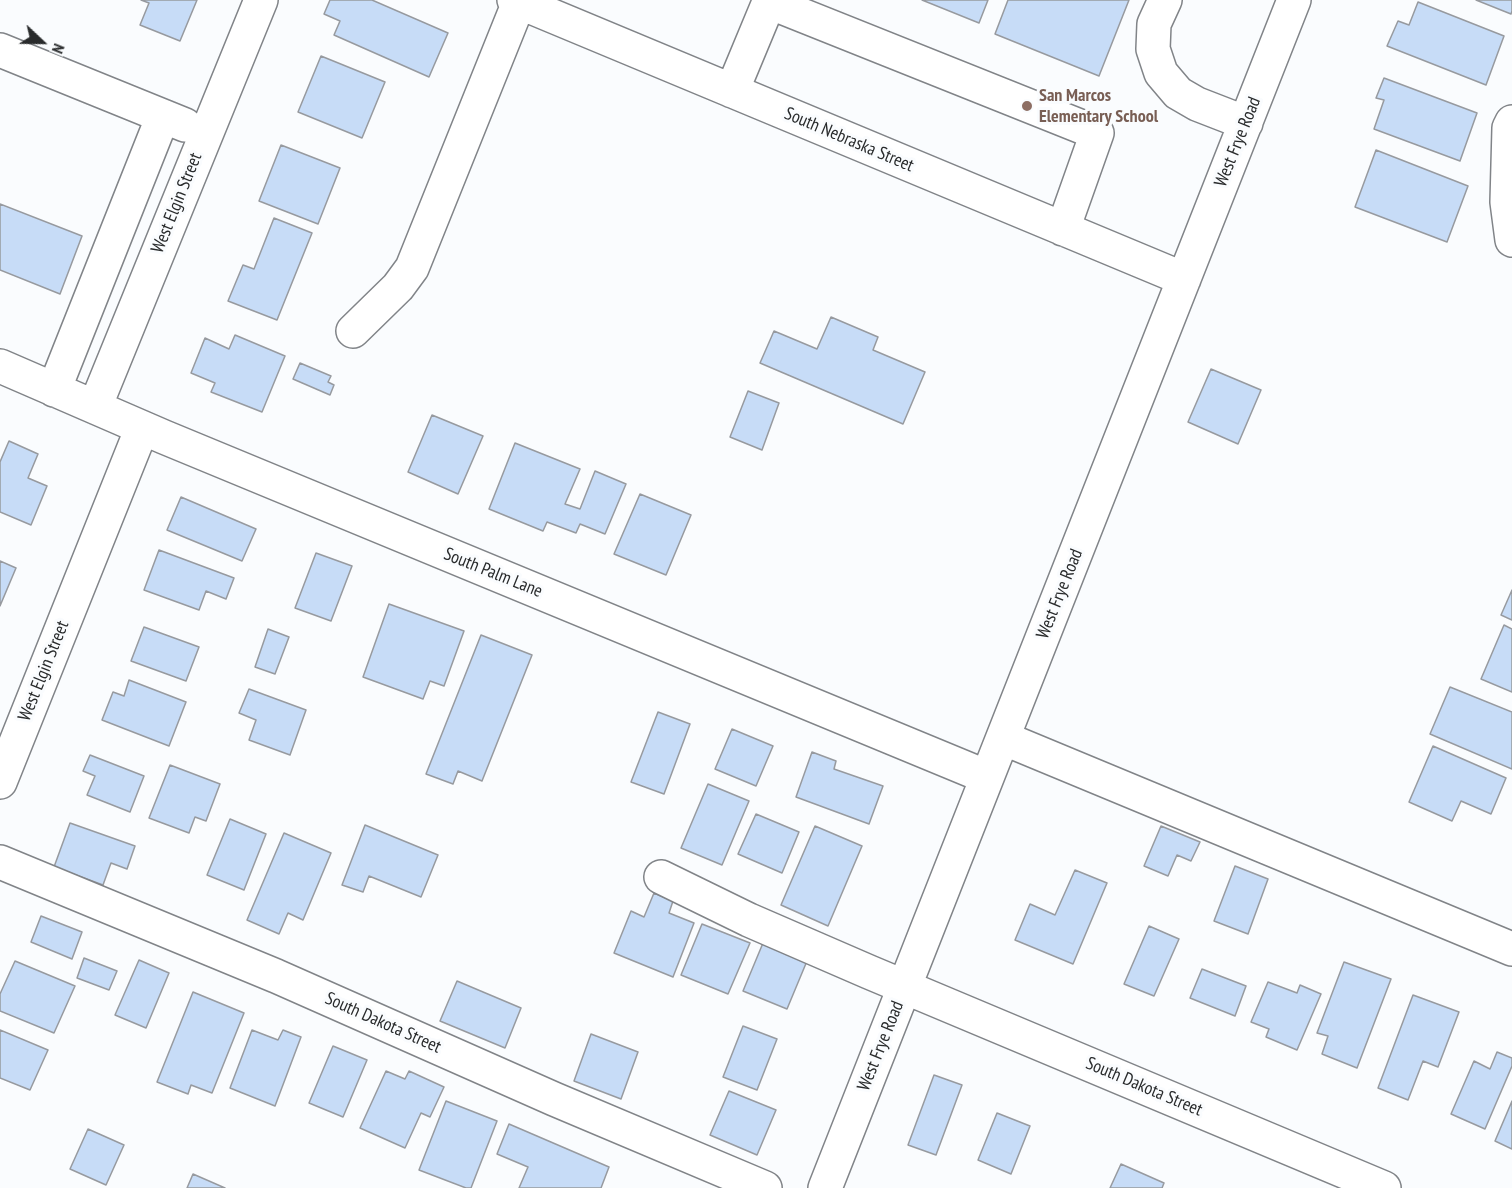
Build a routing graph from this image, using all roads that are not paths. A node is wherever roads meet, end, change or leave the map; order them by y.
1 (261, 0) edge
2 (1165, 0) edge
3 (1294, 0) edge
4 (517, 1) edge
5 (0, 50) edge
6 (732, 91) junction
7 (164, 116) junction
8 (1512, 122) edge
9 (1246, 123) junction
10 (206, 133) junction
11 (1063, 229) junction
12 (1512, 240) edge
13 (1184, 279) junction
14 (353, 331) dead end
15 (0, 366) edge
16 (54, 390) junction
17 (95, 407) junction
18 (142, 428) junction
19 (1003, 738) junction
20 (987, 777) junction
21 (0, 782) edge
22 (0, 862) edge
23 (662, 877) dead end
24 (1512, 949) edge
25 (904, 987) junction
26 (765, 1188) edge
27 (825, 1188) edge
28 (1384, 1188) edge

1 - 10 street, West Elgin Street
2 - 9 street
3 - 9 street, West Frye Road
4 - 6 street, South Nebraska Street
4 - 14 street
5 - 7 street
6 - 11 street, South Nebraska Street
6 - 11 street
7 - 10 street
7 - 16 street
8 - 12 street
9 - 13 street, West Frye Road
10 - 17 street, West Elgin Street
11 - 13 street, South Nebraska Street
13 - 19 street, West Frye Road
15 - 16 street, South Palm Lane
16 - 17 street, South Palm Lane
17 - 18 street, South Palm Lane
18 - 20 street, South Palm Lane
18 - 21 street, West Elgin Street
19 - 20 street, West Frye Road
19 - 24 street
20 - 25 street, West Frye Road
22 - 26 street, South Dakota Street
23 - 25 street, South Dakota Street
25 - 27 street, West Frye Road
25 - 28 street, South Dakota Street

